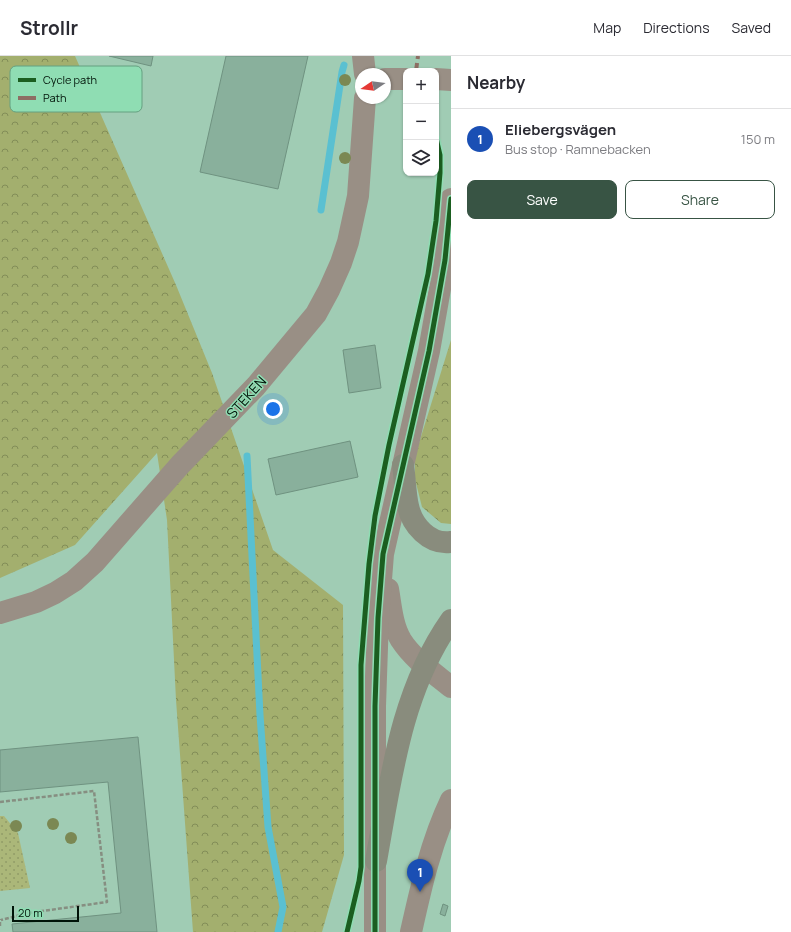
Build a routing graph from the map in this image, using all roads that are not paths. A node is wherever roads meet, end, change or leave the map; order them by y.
1 (363, 56) edge
2 (364, 68) edge
3 (391, 79) edge
4 (403, 79) edge
5 (439, 80) edge
6 (451, 80) edge
7 (365, 104) edge
8 (451, 199) edge
9 (403, 465) junction
10 (451, 542) edge
11 (383, 554) junction
12 (0, 613) edge
13 (451, 620) edge
14 (426, 665) junction
15 (451, 687) edge
16 (451, 800) edge
17 (376, 861) junction
18 (375, 932) edge
19 (411, 932) edge

1 - 2 street
3 - 4 street
5 - 6 street
7 - 12 street, STEKEN
8 - 9 street
9 - 10 highway
9 - 11 street
11 - 14 street
11 - 17 street
13 - 14 highway
14 - 15 street
14 - 17 highway
16 - 19 street
17 - 18 street

